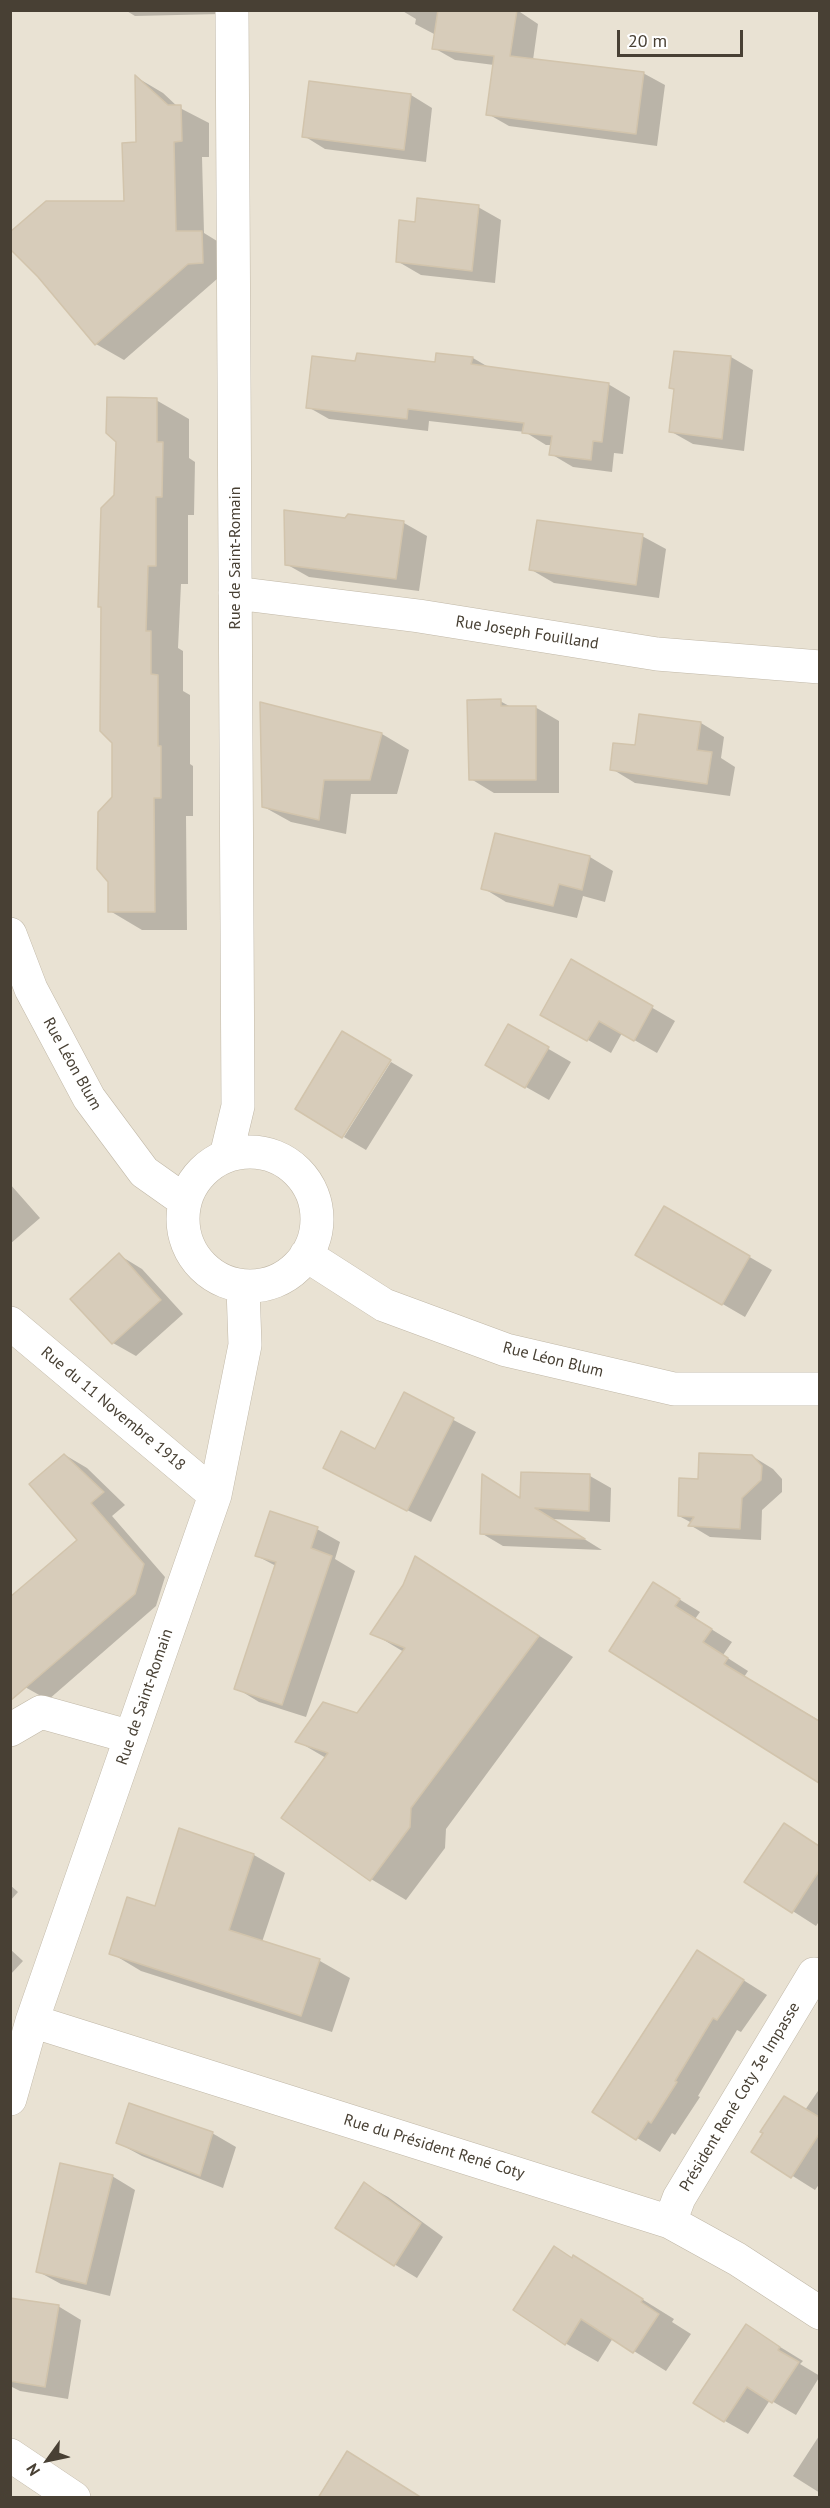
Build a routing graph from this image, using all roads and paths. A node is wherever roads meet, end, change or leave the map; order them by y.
1 (232, 10) edge
2 (235, 593) junction
3 (819, 667) edge
4 (10, 934) edge
5 (238, 1106) junction
6 (260, 1152) junction
7 (226, 1156) junction
8 (185, 1201) junction
9 (306, 1255) junction
10 (243, 1288) junction
11 (10, 1323) edge
12 (819, 1389) edge
13 (215, 1495) junction
14 (10, 1730) edge
15 (131, 1737) junction
16 (814, 1974) dead end
17 (32, 2021) junction
18 (10, 2099) edge
19 (670, 2222) junction
20 (819, 2313) edge
21 (10, 2455) edge
22 (75, 2498) edge

1 - 2 street, Rue de Saint-Romain
2 - 3 street, Rue Joseph Fouilland
2 - 5 street, Rue de Saint-Romain
4 - 8 street, Rue Léon Blum
5 - 6 street, Rue de Saint-Romain
5 - 7 street, Rue de Saint-Romain
6 - 7 street
6 - 9 street
7 - 8 street
8 - 10 street
9 - 10 street
9 - 12 street, Rue Léon Blum
10 - 13 street, Rue de Saint-Romain
11 - 13 street, Rue du 11 Novembre 1918
13 - 15 street, Rue de Saint-Romain
14 - 15 street
15 - 17 street, Rue de Saint-Romain
16 - 19 street, Président René Coty 3e Impasse
17 - 18 street, Rue de Saint-Romain
17 - 19 street, Rue du Président René Coty
19 - 20 street, Rue du Président René Coty
21 - 22 street

